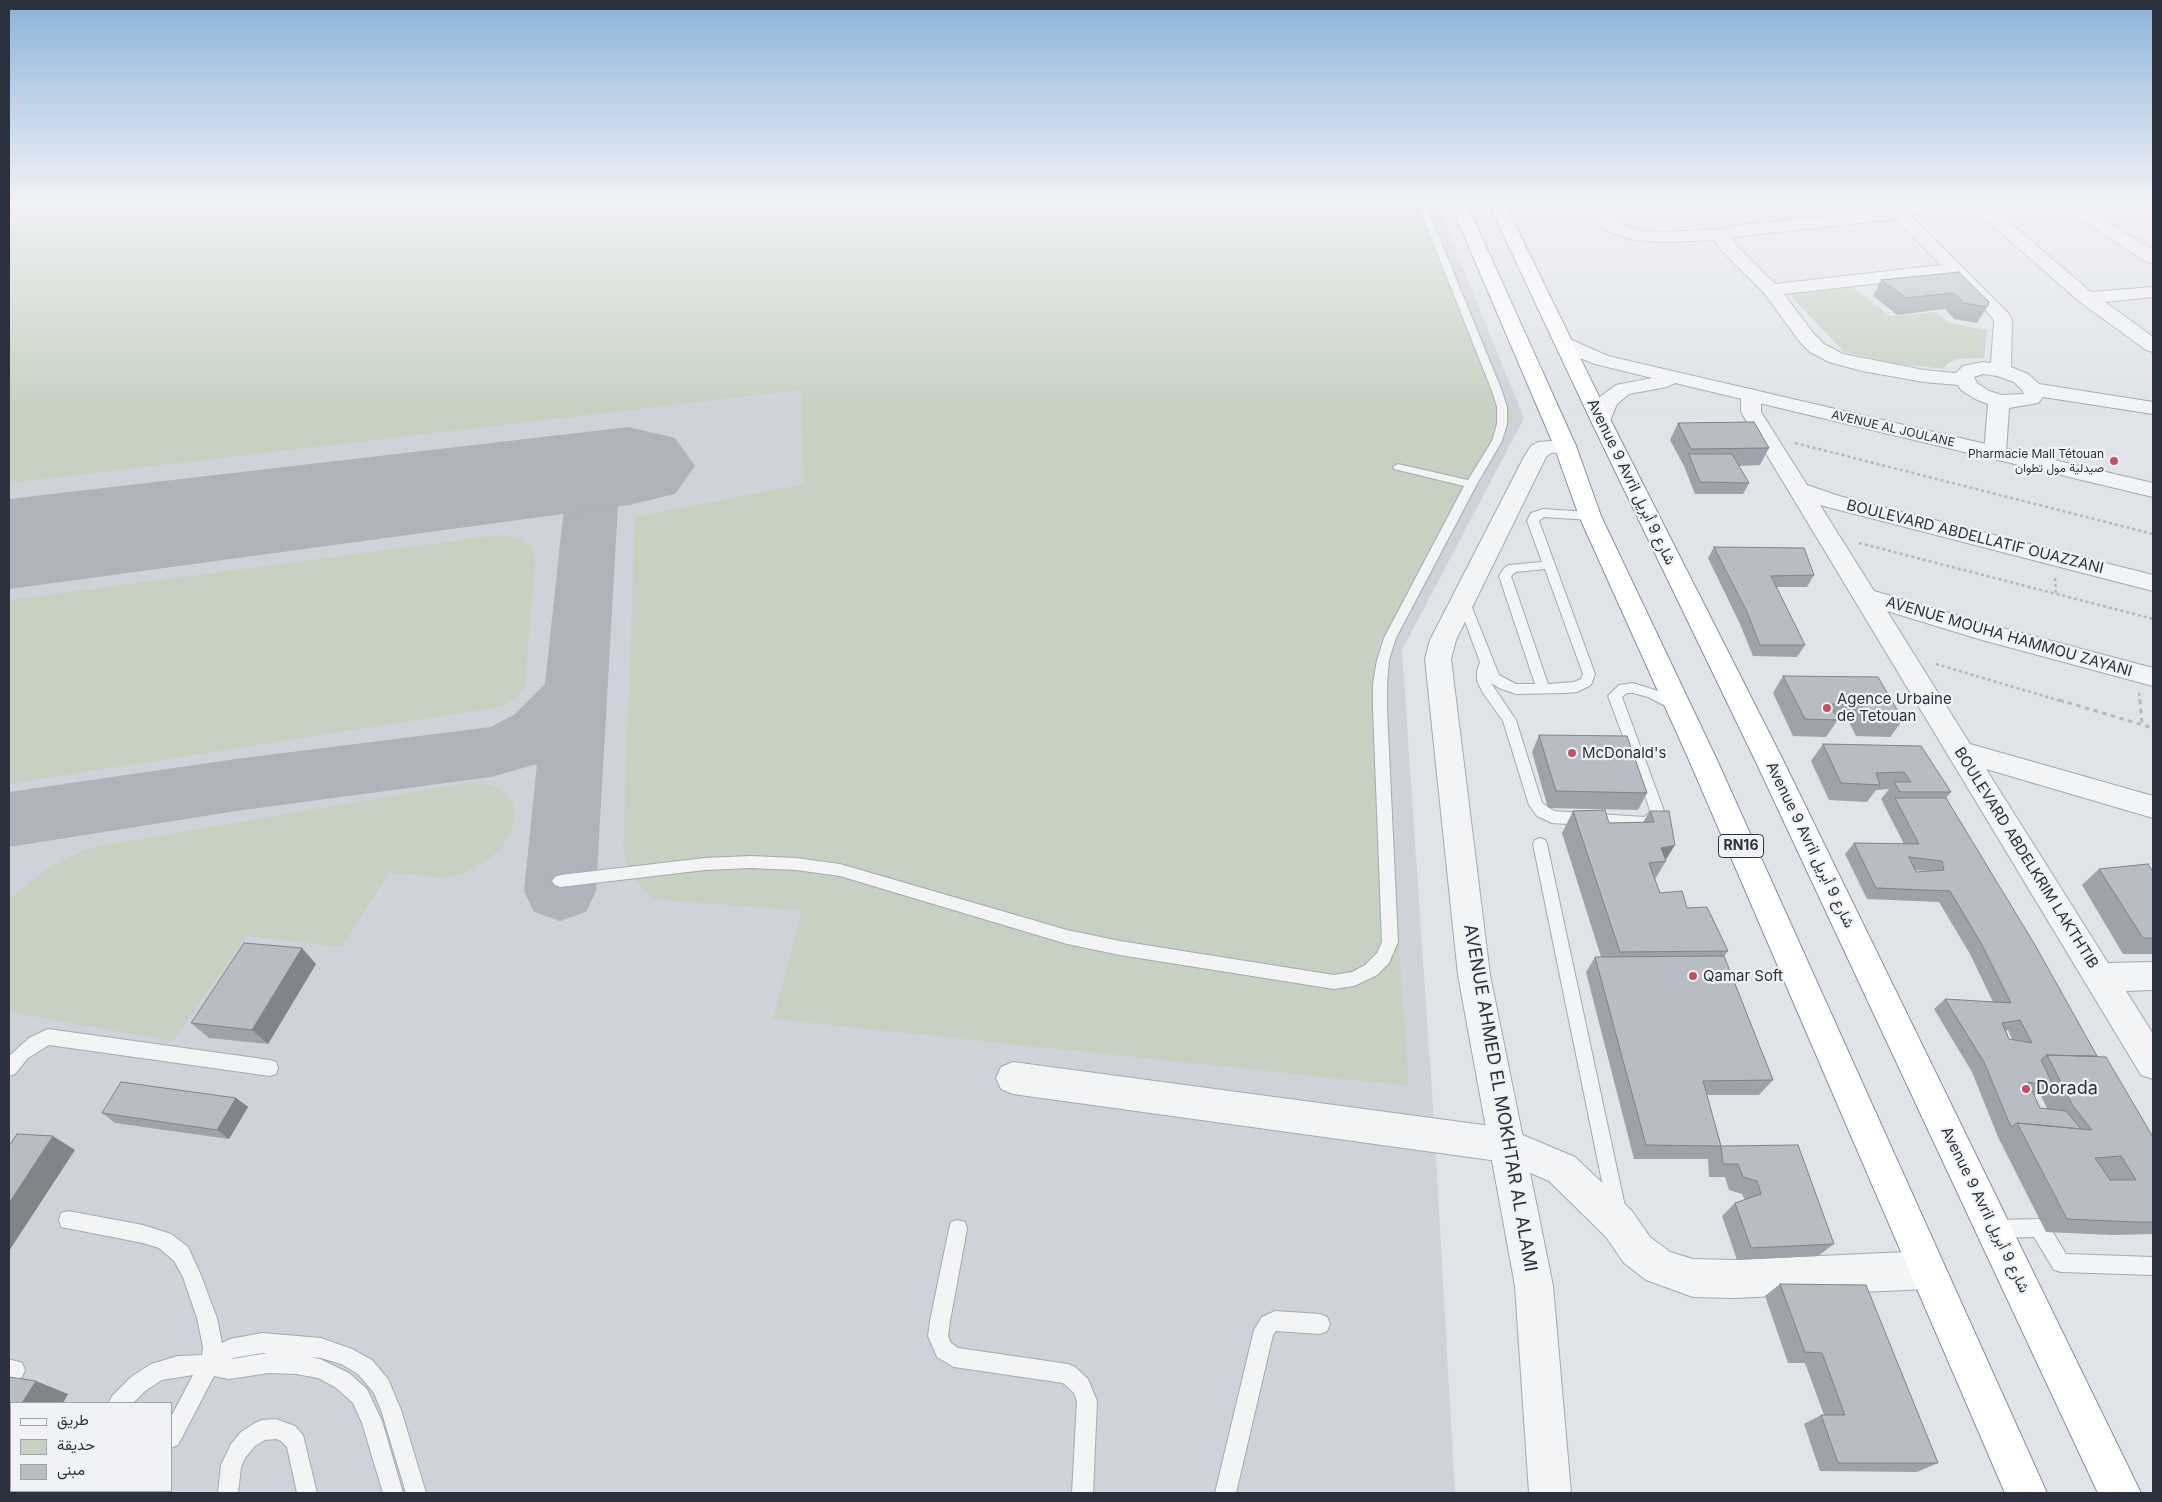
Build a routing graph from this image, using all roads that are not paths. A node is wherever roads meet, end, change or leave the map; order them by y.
1 (1448, 270) edge
2 (1488, 270) edge
3 (1529, 270) edge
4 (1751, 270) edge
5 (1945, 270) edge
6 (1956, 270) edge
7 (2055, 270) edge
8 (1771, 290) junction
9 (2153, 292) edge
10 (2087, 298) junction
11 (1563, 342) junction
12 (2153, 346) edge
13 (2001, 370) junction
14 (1964, 380) junction
15 (1691, 381) junction
16 (2033, 389) junction
17 (1751, 395) junction
18 (1999, 401) junction
19 (2153, 408) edge
20 (1601, 422) junction
21 (1565, 446) junction
22 (1995, 452) junction
23 (1398, 467) dead end
24 (1471, 484) junction
25 (1798, 489) junction
26 (2153, 490) edge
27 (1590, 516) junction
28 (1549, 565) junction
29 (2153, 583) edge
30 (1864, 596) junction
31 (1458, 608) junction
32 (1486, 663) junction
33 (2145, 675) edge
34 (1543, 688) junction
35 (1677, 707) junction
36 (1960, 751) junction
37 (2153, 808) edge
38 (1540, 844) dead end
39 (560, 881) dead end
40 (2153, 976) edge
41 (2100, 977) junction
42 (2153, 1064) edge
43 (9, 1068) edge
44 (270, 1068) dead end
45 (1013, 1078) dead end
46 (1506, 1146) junction
47 (68, 1220) dead end
48 (1620, 1224) junction
49 (958, 1229) dead end
50 (1994, 1229) junction
51 (2153, 1266) edge
52 (1927, 1270) junction
53 (1320, 1324) dead end
54 (210, 1364) junction
55 (121, 1402) edge
56 (172, 1436) edge
57 (228, 1493) edge
58 (306, 1493) edge
59 (393, 1493) edge
60 (416, 1493) edge
61 (1083, 1493) edge
62 (1224, 1493) edge
63 (1550, 1493) edge
64 (2026, 1493) edge
65 (2120, 1493) edge

1 - 24 lane
2 - 21 highway, RN16
3 - 11 highway, Avenue 9 Avril شارع 9 أبريل
4 - 8 street
5 - 8 street
6 - 13 street
7 - 10 street
8 - 14 street
9 - 10 street
10 - 12 street
11 - 15 street, AVENUE AL JOULANE
11 - 20 highway, Avenue 9 Avril شارع 9 أبريل
13 - 14 street
13 - 16 street
14 - 18 street
15 - 17 street, AVENUE AL JOULANE
15 - 20 street, AVENUE AL JOULANE
16 - 18 street
16 - 19 street
17 - 22 street, AVENUE AL JOULANE
17 - 25 street, BOULEVARD ABDELKRIM LAKTHTIB
18 - 22 street
20 - 50 highway, Avenue 9 Avril شارع 9 أبريل
21 - 27 highway, RN16
21 - 31 street, AVENUE AHMED EL MOKHTAR AL ALAMI
22 - 26 street, AVENUE AL JOULANE
23 - 24 lane
24 - 39 lane
25 - 29 street, BOULEVARD ABDELLATIF OUAZZANI
25 - 30 street, BOULEVARD ABDELKRIM LAKTHTIB
27 - 28 lane
27 - 35 highway, RN16
28 - 34 lane
28 - 34 lane
30 - 33 street, AVENUE MOUHA HAMMOU ZAYANI
30 - 36 street, BOULEVARD ABDELKRIM LAKTHTIB
31 - 32 lane
31 - 46 street, AVENUE AHMED EL MOKHTAR AL ALAMI
32 - 34 lane
32 - 35 lane
35 - 52 highway, RN16
36 - 37 street
36 - 41 street, BOULEVARD ABDELKRIM LAKTHTIB
38 - 48 lane
40 - 41 street
41 - 42 street, BOULEVARD ABDELKRIM LAKTHTIB
43 - 44 lane
45 - 46 street
46 - 48 street
46 - 63 street, AVENUE AHMED EL MOKHTAR AL ALAMI
47 - 54 lane
48 - 52 street
49 - 61 lane
50 - 51 lane
50 - 65 highway, Avenue 9 Avril شارع 9 أبريل
52 - 64 highway, RN16
53 - 62 lane
54 - 55 lane
54 - 56 lane
54 - 59 lane
54 - 60 lane
57 - 58 lane

